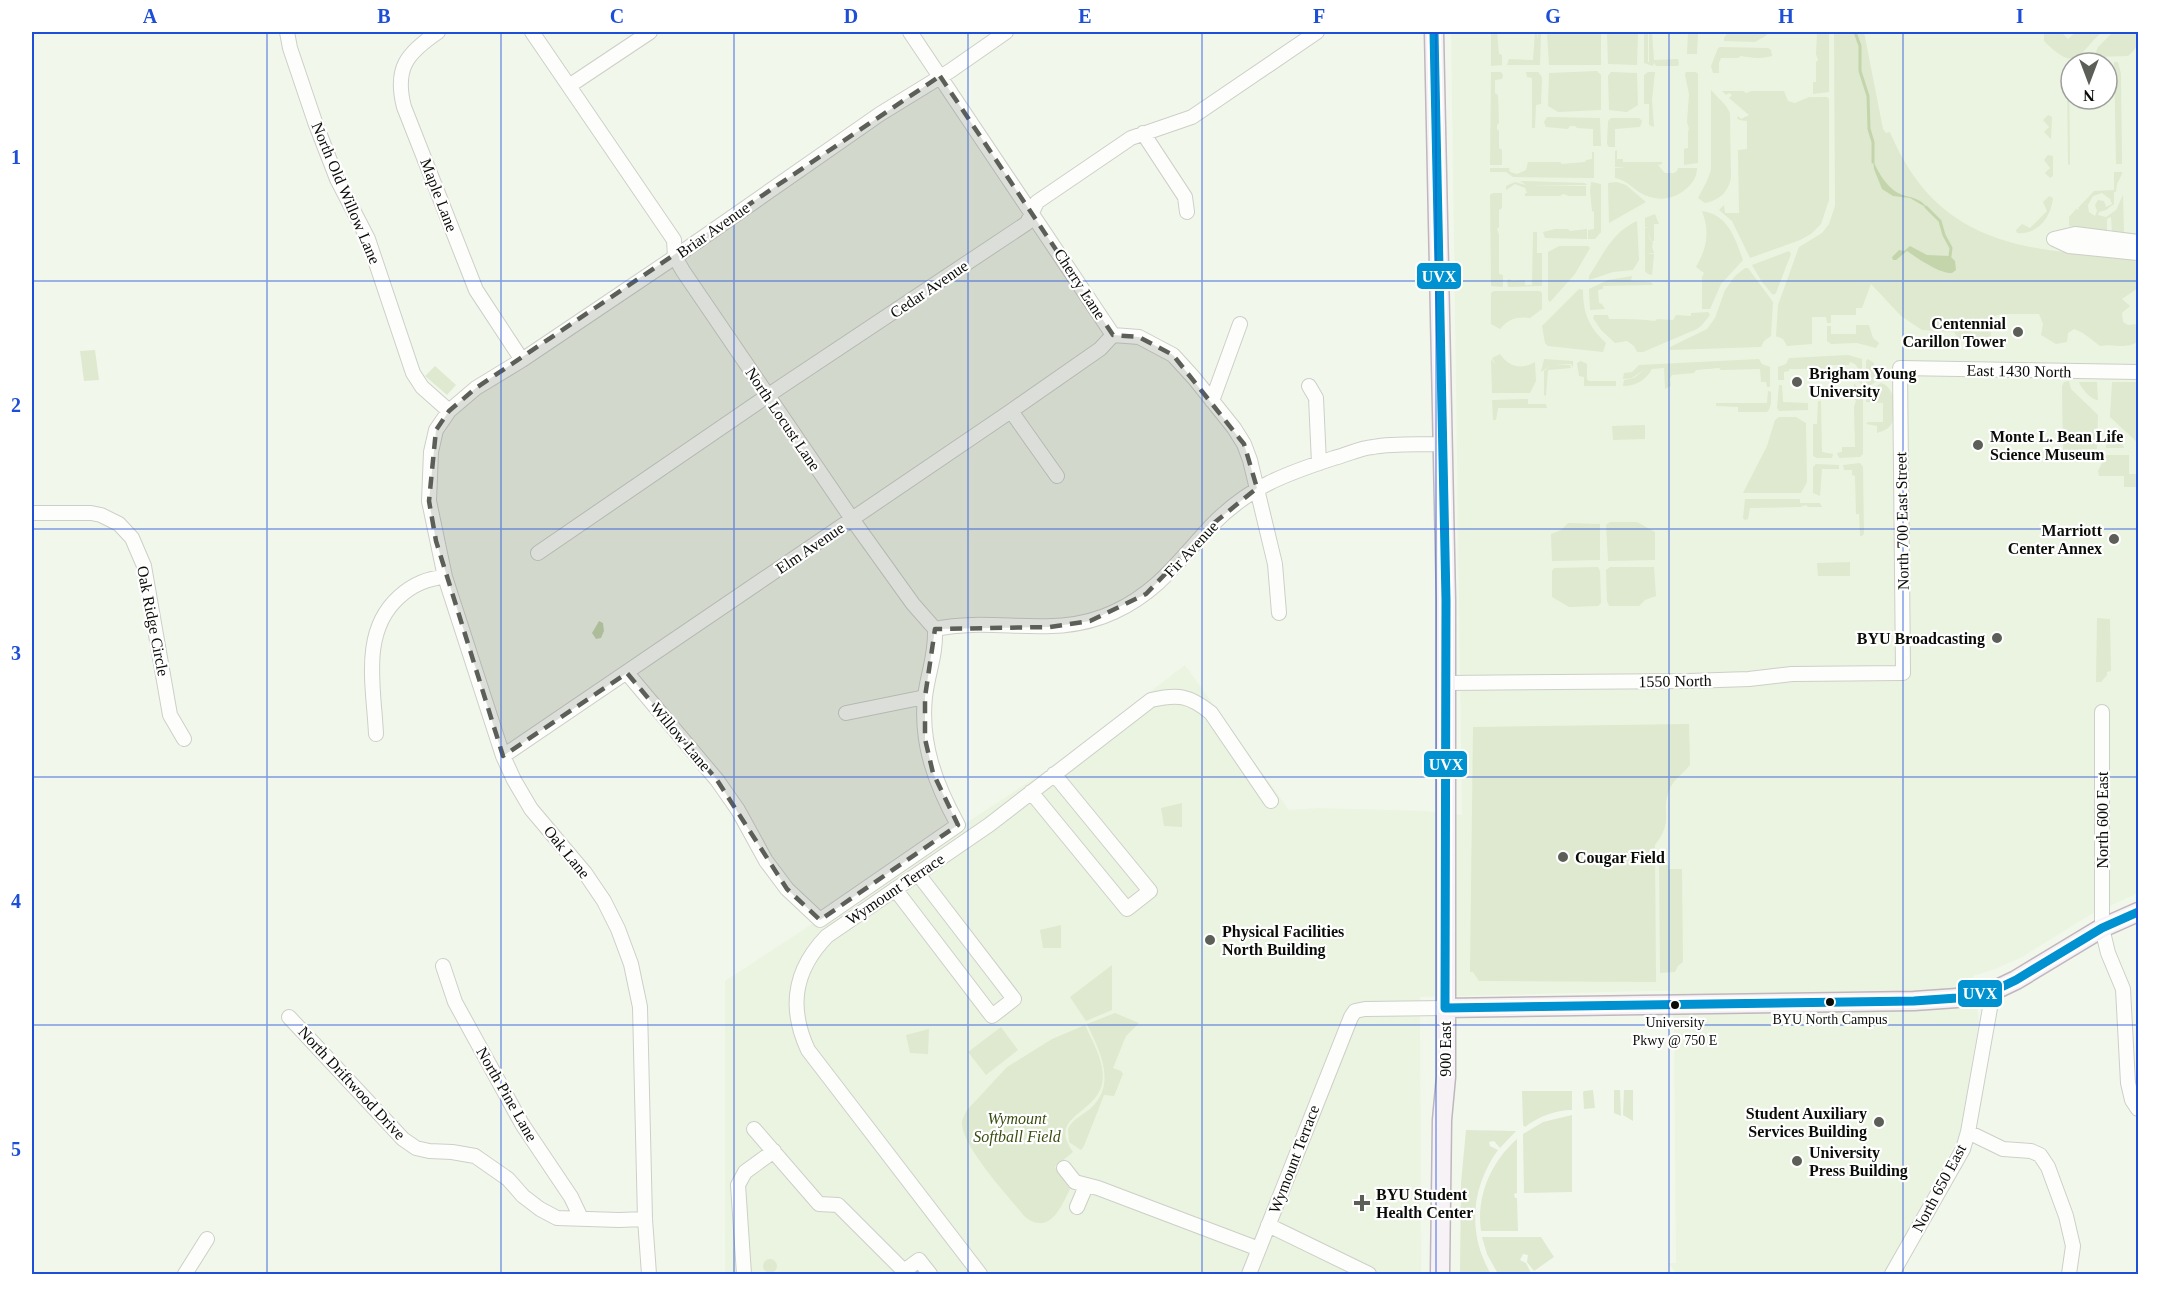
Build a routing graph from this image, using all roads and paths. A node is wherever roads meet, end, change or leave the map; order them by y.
1 (287, 32) edge
2 (438, 32) edge
3 (532, 32) edge
4 (650, 32) edge
5 (910, 32) edge
6 (1006, 32) edge
7 (1317, 32) edge
8 (1434, 32) edge
9 (940, 76) junction
10 (569, 86) junction
11 (1143, 133) junction
12 (1032, 212) junction
13 (1187, 212) dead end
14 (2139, 242) edge
15 (2139, 253) edge
16 (675, 256) junction
17 (1240, 324) dead end
18 (1113, 335) junction
19 (522, 360) junction
20 (1900, 368) joint
21 (2139, 372) edge
22 (1309, 386) dead end
23 (768, 396) junction
24 (1212, 401) junction
25 (448, 411) junction
26 (1011, 411) junction
27 (433, 441) joint
28 (1441, 444) junction
29 (1319, 463) junction
30 (1057, 476) dead end
31 (1257, 488) junction
32 (32, 513) edge
33 (852, 519) junction
34 (538, 553) dead end
35 (445, 577) junction
36 (1279, 613) dead end
37 (935, 629) junction
38 (627, 673) junction
39 (1903, 673) joint
40 (1446, 683) junction
41 (925, 697) junction
42 (2102, 712) dead end
43 (846, 713) dead end
44 (376, 734) dead end
45 (184, 739) dead end
46 (503, 756) junction
47 (1054, 774) junction
48 (1031, 792) junction
49 (1271, 801) dead end
50 (918, 874) junction
51 (895, 889) junction
52 (2139, 912) edge
53 (2102, 928) junction
54 (443, 966) dead end
55 (1993, 991) junction
56 (1445, 1008) junction
57 (289, 1017) dead end
58 (2139, 1109) edge
59 (754, 1129) dead end
60 (1968, 1132) junction
61 (774, 1151) junction
62 (1064, 1168) dead end
63 (1086, 1186) junction
64 (1077, 1207) dead end
65 (581, 1218) junction
66 (645, 1219) junction
67 (1268, 1225) junction
68 (207, 1239) dead end
69 (1259, 1249) junction
70 (185, 1275) edge
71 (649, 1275) edge
72 (744, 1275) edge
73 (930, 1275) edge
74 (980, 1275) edge
75 (1249, 1275) edge
76 (1369, 1275) edge
77 (1440, 1275) edge
78 (1892, 1275) edge
79 (2069, 1275) edge

1 - 25 street, North Old Willow Lane
2 - 19 street, Maple Lane
3 - 10 street, North Locust Lane
4 - 10 street
5 - 9 street, Cherry Lane
6 - 9 street, Briar Avenue
7 - 11 street, Cedar Avenue
8 - 28 main road, 900 East
9 - 12 street, Cherry Lane
9 - 16 street, Briar Avenue
10 - 16 street, North Locust Lane
11 - 12 street, Cedar Avenue
11 - 13 street
12 - 18 street, Cherry Lane
12 - 23 street, Cedar Avenue
14 - 15 street
16 - 19 street, Briar Avenue
16 - 23 street, North Locust Lane
17 - 24 street
18 - 24 street, Cherry Lane
18 - 26 street, Elm Avenue
19 - 25 street, Briar Avenue
20 - 21 street, East 1430 North
20 - 39 street, North 700 East Street
22 - 29 street
23 - 33 street, North Locust Lane
23 - 34 street, Cedar Avenue
24 - 31 street, Cherry Lane
25 - 27 street, Briar Avenue
26 - 30 street
26 - 33 street, Elm Avenue
27 - 35 street, Oak Lane
28 - 29 street, Fir Avenue
28 - 40 main road, 900 East
29 - 31 street, Fir Avenue
31 - 36 street, Cherry Lane
31 - 37 street, Fir Avenue
32 - 45 street, Oak Ridge Circle
33 - 37 street, North Locust Lane
33 - 38 street, Elm Avenue
35 - 44 street
35 - 46 street, Oak Lane
37 - 41 street
38 - 41 street, Willow Lane
38 - 46 street, Elm Avenue
39 - 40 street, 1550 North
40 - 56 main road, 900 East
41 - 43 street
42 - 53 street, North 600 East
46 - 66 street, Oak Lane
47 - 48 street, Wymount Terrace
47 - 48 street
47 - 49 street, Wymount Terrace
48 - 50 street, Wymount Terrace
50 - 51 street, Wymount Terrace
50 - 51 street
51 - 74 street, Wymount Terrace
52 - 53 main road
53 - 55 main road
53 - 58 street, North 600 East
54 - 65 street, North Pine Lane
55 - 56 main road
55 - 60 street, North 650 East
56 - 67 street, Wymount Terrace
56 - 77 main road, 900 East
57 - 65 street, North Driftwood Drive
59 - 61 street
60 - 78 street, North 650 East
60 - 79 street
61 - 72 street
61 - 73 street
62 - 63 street
63 - 64 street
63 - 69 street
65 - 66 street, North Driftwood Drive
66 - 71 street, Oak Lane
67 - 69 street, Wymount Terrace
67 - 76 street
68 - 70 street
69 - 75 street, Wymount Terrace

